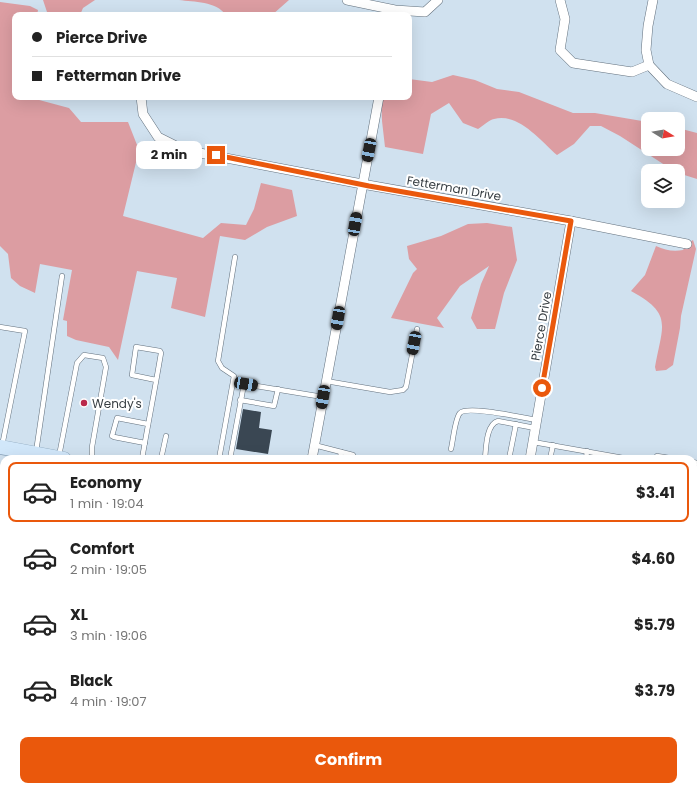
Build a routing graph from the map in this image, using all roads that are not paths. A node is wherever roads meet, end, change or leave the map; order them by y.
1 (347, 0) edge
2 (438, 0) edge
3 (560, 0) edge
4 (653, 0) edge
5 (394, 12) edge
6 (649, 66) junction
7 (697, 97) edge
8 (141, 100) edge
9 (378, 100) edge
10 (362, 184) junction
11 (571, 221) junction
12 (687, 244) dead end
13 (235, 257) dead end
14 (62, 276) dead end
15 (0, 327) edge
16 (417, 329) dead end
17 (156, 380) junction
18 (326, 381) junction
19 (278, 389) junction
20 (323, 397) junction
21 (240, 400) junction
22 (148, 424) junction
23 (516, 424) junction
24 (536, 424) junction
25 (166, 436) dead end
26 (533, 442) junction
27 (145, 443) junction
28 (314, 445) junction
29 (553, 445) junction
30 (1, 447) edge
31 (451, 449) dead end
32 (587, 451) junction
33 (341, 452) junction
34 (26, 453) junction
35 (40, 455) edge
36 (62, 455) edge
37 (92, 455) edge
38 (143, 455) edge
39 (162, 455) edge
40 (220, 455) edge
41 (232, 455) edge
42 (313, 455) edge
43 (341, 455) edge
44 (353, 455) edge
45 (486, 455) edge
46 (510, 455) edge
47 (531, 455) edge
48 (551, 455) edge
49 (586, 455) edge
50 (608, 455) edge

1 - 5 street
2 - 5 street
3 - 6 street
4 - 6 street
6 - 7 street
8 - 10 street, Fetterman Drive
9 - 10 street
10 - 11 street, Fetterman Drive
10 - 18 street
11 - 12 street, Fetterman Drive
11 - 24 street, Pierce Drive
13 - 40 lane
14 - 34 lane
15 - 30 lane
16 - 18 lane
17 - 17 lane
17 - 22 lane
18 - 20 street
19 - 20 lane
19 - 21 lane
19 - 21 lane
20 - 28 street
21 - 41 lane
22 - 27 lane
22 - 27 lane
23 - 24 lane
23 - 45 lane
23 - 46 lane
24 - 26 street, Pierce Drive
24 - 31 lane
25 - 39 lane
26 - 29 lane
26 - 47 street, Pierce Drive
27 - 38 lane
28 - 33 lane
28 - 42 street
29 - 32 lane
29 - 48 lane
30 - 34 main road
32 - 49 lane
32 - 50 lane
33 - 43 lane
33 - 44 lane
34 - 35 main road
36 - 37 lane

